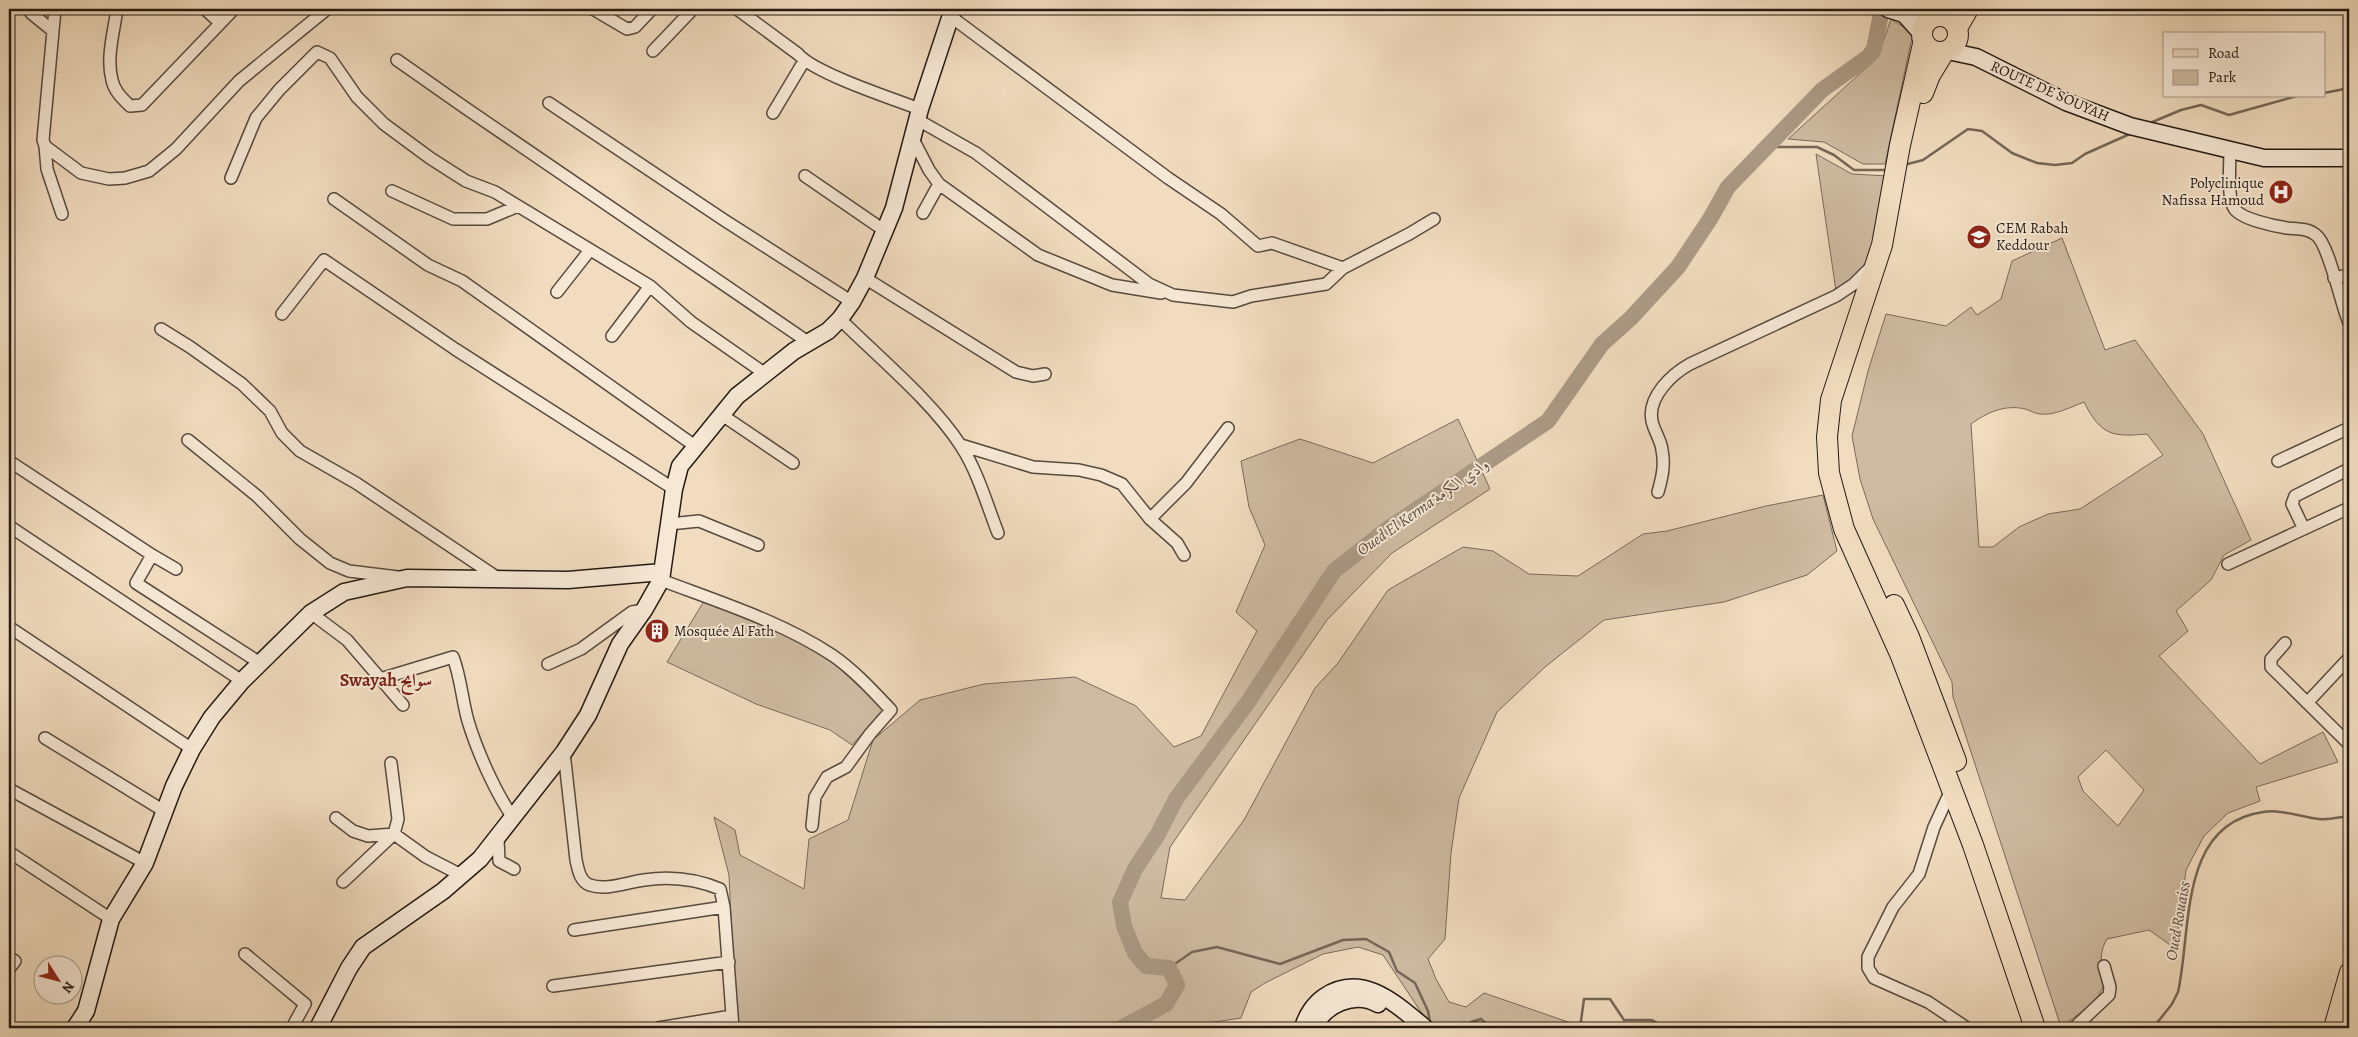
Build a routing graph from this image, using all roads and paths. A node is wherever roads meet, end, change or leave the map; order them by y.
1 (30, 9) edge
2 (56, 9) edge
3 (117, 9) edge
4 (205, 9) edge
5 (234, 9) edge
6 (327, 9) edge
7 (593, 9) edge
8 (652, 9) edge
9 (692, 9) edge
10 (737, 9) edge
11 (1888, 9) edge
12 (1968, 9) edge
13 (952, 12) edge
14 (1904, 14) junction
15 (1949, 21) edge
16 (219, 22) junction
17 (53, 31) junction
18 (1922, 38) junction
19 (653, 51) dead end
20 (1946, 52) junction
21 (1976, 57) junction
22 (397, 60) dead end
23 (804, 61) junction
24 (549, 103) dead end
25 (773, 113) dead end
26 (919, 114) junction
27 (913, 139) junction
28 (45, 146) junction
29 (1905, 146) junction
30 (2230, 151) junction
31 (2349, 158) edge
32 (805, 176) dead end
33 (231, 178) dead end
34 (1900, 182) junction
35 (939, 184) junction
36 (392, 191) dead end
37 (334, 199) dead end
38 (518, 206) junction
39 (923, 213) dead end
40 (62, 214) dead end
41 (1434, 218) dead end
42 (885, 231) junction
43 (590, 250) junction
44 (1877, 261) junction
45 (1343, 268) junction
46 (2349, 275) edge
47 (866, 278) junction
48 (2334, 278) junction
49 (650, 286) junction
50 (557, 292) dead end
51 (1172, 295) junction
52 (852, 302) junction
53 (282, 314) dead end
54 (840, 319) junction
55 (2349, 324) edge
56 (160, 329) dead end
57 (612, 336) dead end
58 (808, 342) junction
59 (764, 373) junction
60 (1045, 374) dead end
61 (722, 415) junction
62 (1228, 428) dead end
63 (2349, 428) edge
64 (188, 440) dead end
65 (961, 445) junction
66 (695, 446) junction
67 (9, 461) edge
68 (2278, 461) dead end
69 (793, 463) dead end
70 (2349, 469) edge
71 (674, 489) junction
72 (1658, 492) dead end
73 (2349, 508) edge
74 (1150, 519) junction
75 (669, 524) junction
76 (9, 526) edge
77 (2304, 529) junction
78 (998, 534) dead end
79 (758, 545) dead end
80 (1184, 555) dead end
81 (152, 556) junction
82 (2228, 564) dead end
83 (176, 569) dead end
84 (661, 576) junction
85 (407, 578) junction
86 (500, 580) junction
87 (644, 610) junction
88 (311, 613) junction
89 (12, 629) dead end
90 (2286, 643) dead end
91 (2349, 658) edge
92 (260, 663) junction
93 (548, 664) dead end
94 (380, 679) junction
95 (242, 681) junction
96 (2307, 703) junction
97 (403, 705) dead end
98 (45, 738) dead end
99 (2349, 744) edge
100 (192, 749) junction
101 (564, 752) junction
102 (391, 763) dead end
103 (1952, 788) junction
104 (9, 789) edge
105 (164, 811) junction
106 (336, 818) dead end
107 (514, 819) junction
108 (812, 826) dead end
109 (394, 834) junction
110 (498, 839) junction
111 (9, 852) edge
112 (145, 863) junction
113 (514, 869) dead end
114 (461, 876) junction
115 (344, 882) dead end
116 (724, 907) junction
117 (111, 919) junction
118 (574, 930) dead end
119 (244, 954) dead end
120 (9, 957) edge
121 (729, 962) junction
122 (2104, 966) dead end
123 (9, 969) edge
124 (2349, 972) edge
125 (553, 986) dead end
126 (732, 1016) junction
127 (75, 1028) edge
128 (300, 1028) edge
129 (318, 1028) edge
130 (658, 1028) edge
131 (733, 1028) edge
132 (1303, 1028) edge
133 (1314, 1028) edge
134 (1410, 1028) edge
135 (1425, 1028) edge
136 (1967, 1028) edge
137 (2035, 1028) edge
138 (2047, 1028) edge
139 (2074, 1028) edge
140 (2333, 1028) edge

1 - 17 street
2 - 17 street
3 - 16 street
4 - 16 street
5 - 16 street
6 - 28 street
7 - 8 street
9 - 19 street
10 - 23 street
11 - 14 street
12 - 15 highway
13 - 26 street
13 - 45 street
14 - 15 street
14 - 18 street
15 - 18 highway
15 - 20 highway
15 - 21 street, ROUTE DE SOUYAH
17 - 28 street
18 - 20 highway
18 - 29 highway
20 - 21 street, ROUTE DE SOUYAH
20 - 29 highway
21 - 30 street, ROUTE DE SOUYAH
22 - 58 street
23 - 25 street
23 - 26 street
24 - 52 street
26 - 27 street
26 - 51 street
27 - 35 street
27 - 42 street
28 - 40 street
29 - 34 highway
30 - 31 street, ROUTE DE SOUYAH
30 - 48 street
32 - 42 street
33 - 38 street
34 - 44 highway
34 - 138 highway
35 - 39 street
35 - 51 street
36 - 38 street
37 - 66 street
38 - 43 street
41 - 45 street
42 - 47 street
43 - 49 street
43 - 50 street
44 - 72 street
44 - 103 highway
45 - 51 street
46 - 48 street
47 - 52 street
47 - 60 street
48 - 55 street
49 - 57 street
49 - 59 street
52 - 54 street
53 - 71 street
54 - 58 street
54 - 65 street
56 - 86 street
58 - 59 street
59 - 61 street
61 - 66 street
61 - 69 street
62 - 74 street
63 - 68 street
64 - 85 street
65 - 74 street
65 - 78 street
66 - 71 street
67 - 81 street
70 - 77 street
71 - 75 street
73 - 77 street
74 - 80 street
75 - 79 street
75 - 84 street
76 - 95 street
77 - 82 street
81 - 83 street
81 - 92 street
84 - 86 street
84 - 87 street
84 - 108 street
85 - 86 street
85 - 88 street
87 - 93 street
87 - 101 street
88 - 92 street
88 - 94 street
89 - 100 street
90 - 96 street
91 - 96 street
92 - 95 street
94 - 97 street
94 - 107 street
95 - 100 street
96 - 99 street
98 - 105 street
100 - 105 street
101 - 107 street
101 - 116 street
102 - 109 street
103 - 136 street
103 - 137 highway
104 - 112 street
105 - 112 street
106 - 109 street
107 - 110 street
109 - 114 street
109 - 115 street
110 - 113 street
110 - 114 street
111 - 117 street
112 - 117 street
114 - 129 street
116 - 118 street
116 - 121 street
117 - 127 street
119 - 128 street
120 - 123 street
121 - 125 street
121 - 126 street
122 - 139 street
124 - 140 main road
126 - 130 street
126 - 131 street
132 - 135 street
133 - 134 street

